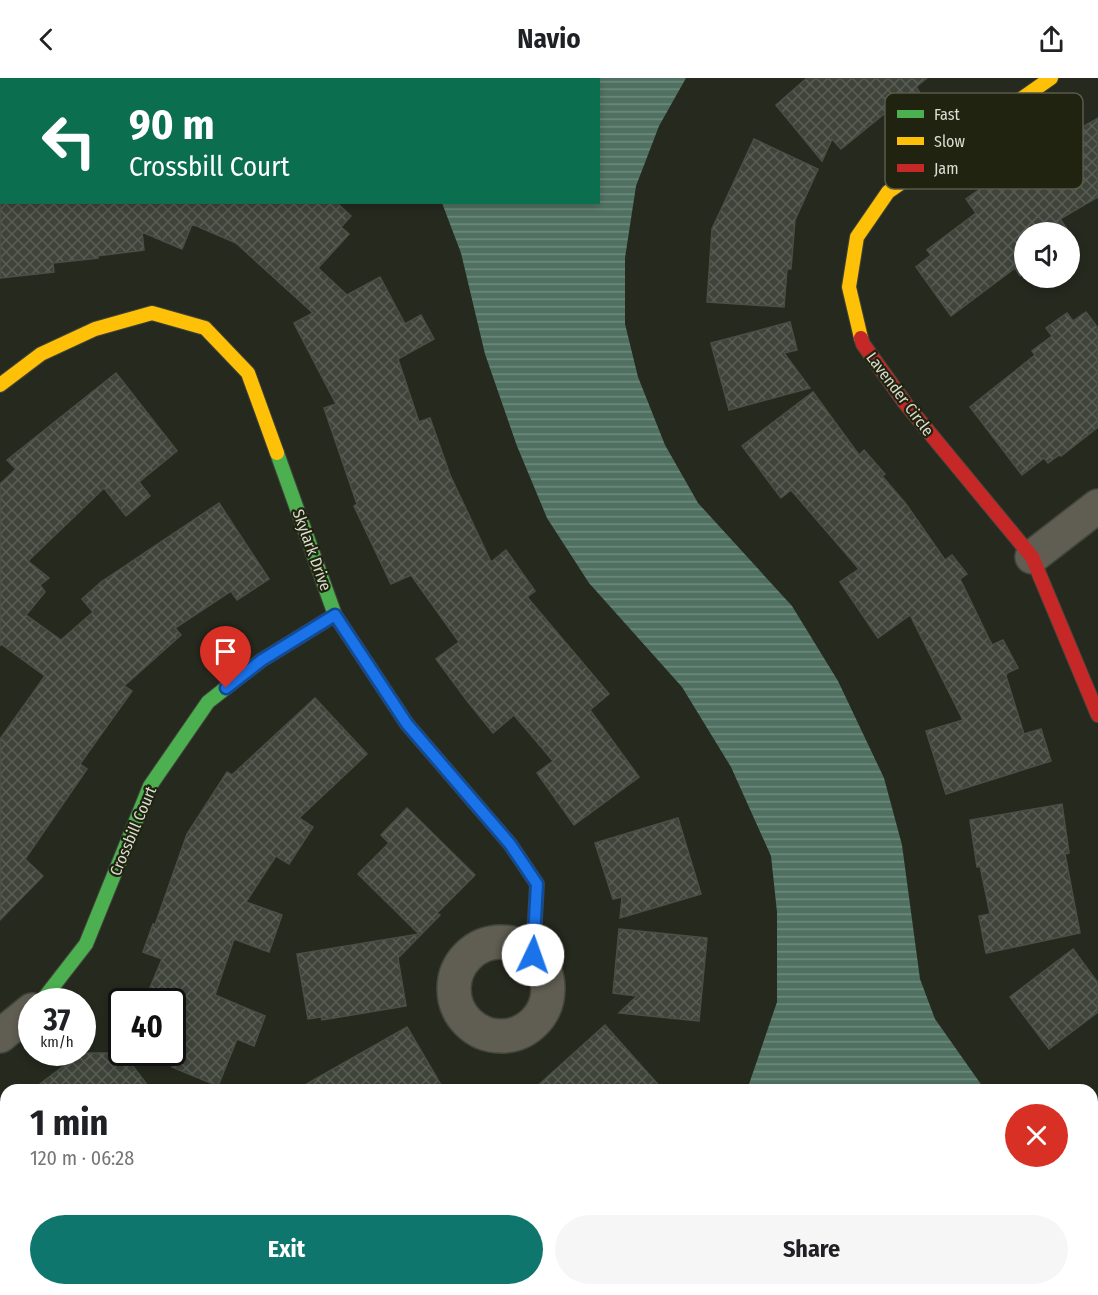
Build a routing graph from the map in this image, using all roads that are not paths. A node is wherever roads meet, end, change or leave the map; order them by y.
1 (1052, 78) edge
2 (1030, 93) edge
3 (892, 189) edge
4 (0, 385) edge
5 (1098, 506) edge
6 (1032, 557) junction
7 (335, 615) junction
8 (1098, 715) edge
9 (533, 955) dead end
10 (52, 988) edge
11 (18, 1021) edge
12 (0, 1036) edge

1 - 2 street, Lavender Circle
3 - 6 street, Lavender Circle
4 - 7 street, Skylark Drive
5 - 6 street
6 - 8 street, Lavender Circle
7 - 9 street, Skylark Drive
7 - 10 street, Crossbill Court
11 - 12 street

